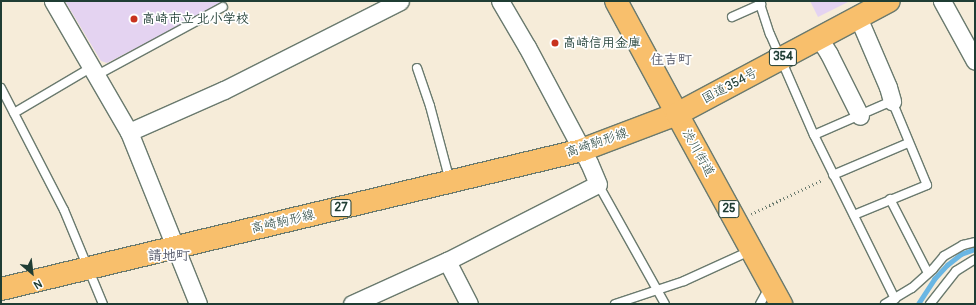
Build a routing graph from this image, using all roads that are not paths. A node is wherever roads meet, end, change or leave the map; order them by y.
1 (53, 1) edge
2 (400, 1) edge
3 (500, 1) edge
4 (616, 1) edge
5 (889, 1) edge
6 (942, 1) edge
7 (760, 3) edge
8 (223, 7) dead end
9 (732, 17) dead end
10 (858, 17) junction
11 (819, 38) junction
12 (780, 59) junction
13 (975, 62) edge
14 (417, 68) dead end
15 (94, 71) junction
16 (1, 88) edge
17 (892, 101) junction
18 (14, 113) junction
19 (677, 114) junction
20 (860, 116) junction
21 (129, 132) junction
22 (814, 135) junction
23 (908, 142) junction
24 (582, 150) junction
25 (833, 175) junction
26 (450, 182) junction
27 (598, 184) junction
28 (890, 199) junction
29 (854, 215) junction
30 (975, 242) edge
31 (175, 249) junction
32 (752, 250) junction
33 (975, 259) edge
34 (447, 261) junction
35 (89, 268) junction
36 (928, 273) junction
37 (772, 284) junction
38 (658, 288) junction
39 (1, 289) edge
40 (895, 299) junction
41 (103, 304) edge
42 (198, 304) edge
43 (352, 304) edge
44 (469, 304) edge
45 (616, 304) edge
46 (665, 304) edge
47 (760, 304) edge
48 (781, 304) edge
49 (885, 304) edge
50 (930, 304) edge

1 - 15 street
2 - 21 street
3 - 24 street
4 - 19 main road, 渋川街道
5 - 10 main road, 国道354号 / 354
6 - 13 street
7 - 9 lane
7 - 12 lane
8 - 15 lane
10 - 11 main road, 国道354号 / 354
10 - 17 street
11 - 12 main road, 国道354号 / 354
11 - 20 street
12 - 19 main road, 国道354号 / 354
12 - 22 lane
14 - 26 lane
15 - 18 lane
15 - 21 street
16 - 18 lane
17 - 20 lane
17 - 23 lane
18 - 35 lane
19 - 24 main road, 高崎駒形線 / 27
19 - 32 main road, 渋川街道 / 25
20 - 22 lane
21 - 31 street
22 - 25 lane
23 - 25 lane
23 - 28 lane
24 - 26 main road, 高崎駒形線 / 27
24 - 27 street
25 - 29 lane
26 - 31 main road, 高崎駒形線 / 27
27 - 34 street
27 - 38 lane
28 - 29 lane
28 - 36 lane
29 - 40 lane
30 - 36 lane
31 - 35 main road, 高崎駒形線 / 27
31 - 42 street
32 - 37 main road, 渋川街道 / 25
32 - 38 lane
33 - 50 lane
34 - 43 street
34 - 44 street
35 - 39 main road, 高崎駒形線 / 27
35 - 41 lane
36 - 40 lane
37 - 47 lane
37 - 48 main road, 渋川街道 / 25
38 - 45 lane
38 - 46 lane
40 - 49 lane

